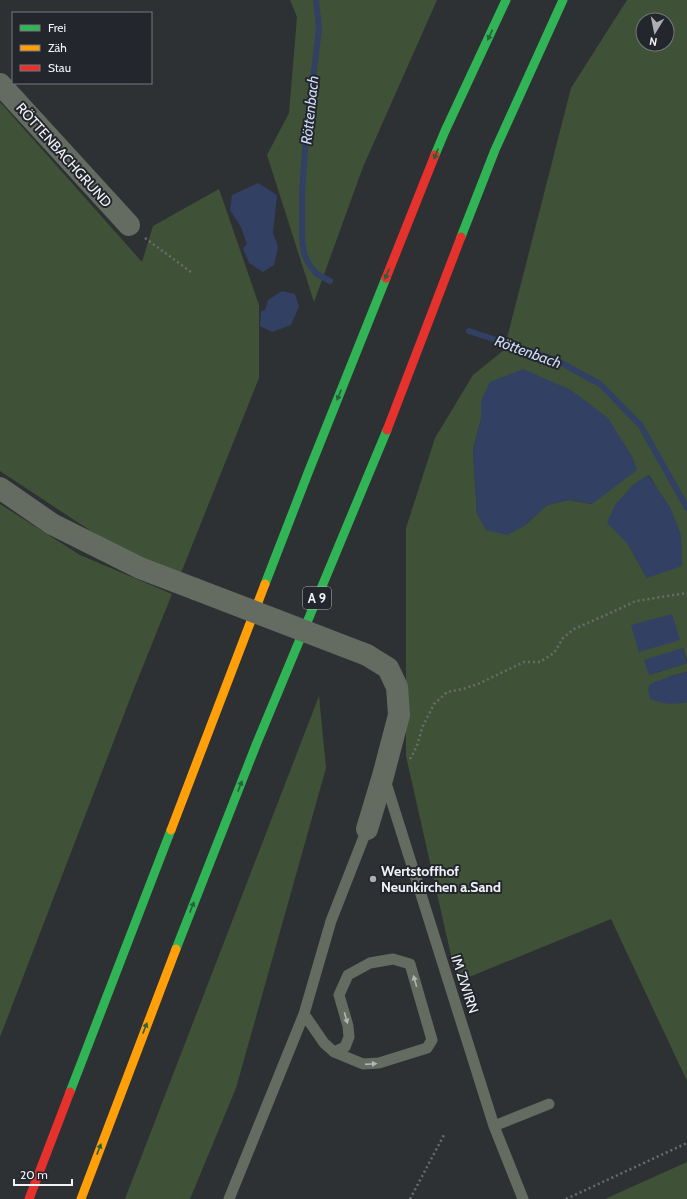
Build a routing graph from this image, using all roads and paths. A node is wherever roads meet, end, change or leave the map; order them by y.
1 (506, 0) edge
2 (563, 0) edge
3 (0, 84) edge
4 (129, 225) joint
5 (191, 272) dead end
6 (0, 488) edge
7 (687, 592) edge
8 (383, 776) junction
9 (367, 829) joint
10 (304, 1014) junction
11 (334, 1052) junction
12 (549, 1104) dead end
13 (494, 1126) junction
14 (445, 1133) dead end
15 (687, 1143) edge
16 (29, 1199) edge
17 (81, 1199) edge
18 (229, 1199) edge
19 (410, 1199) edge
20 (523, 1199) edge
21 (566, 1199) edge

1 -> 16 highway
17 -> 2 highway, A 9
3 - 4 street, RÖTTENBACHGRUND
4 - 5 path
6 - 8 street, bridge
7 - 8 path
8 - 9 street
8 - 13 lane, IM ZWIRN
9 - 10 lane
10 - 11 lane
10 - 18 lane
11 -> 11 lane
12 - 13 lane
13 - 20 lane, IM ZWIRN
14 - 19 path
15 - 21 path

